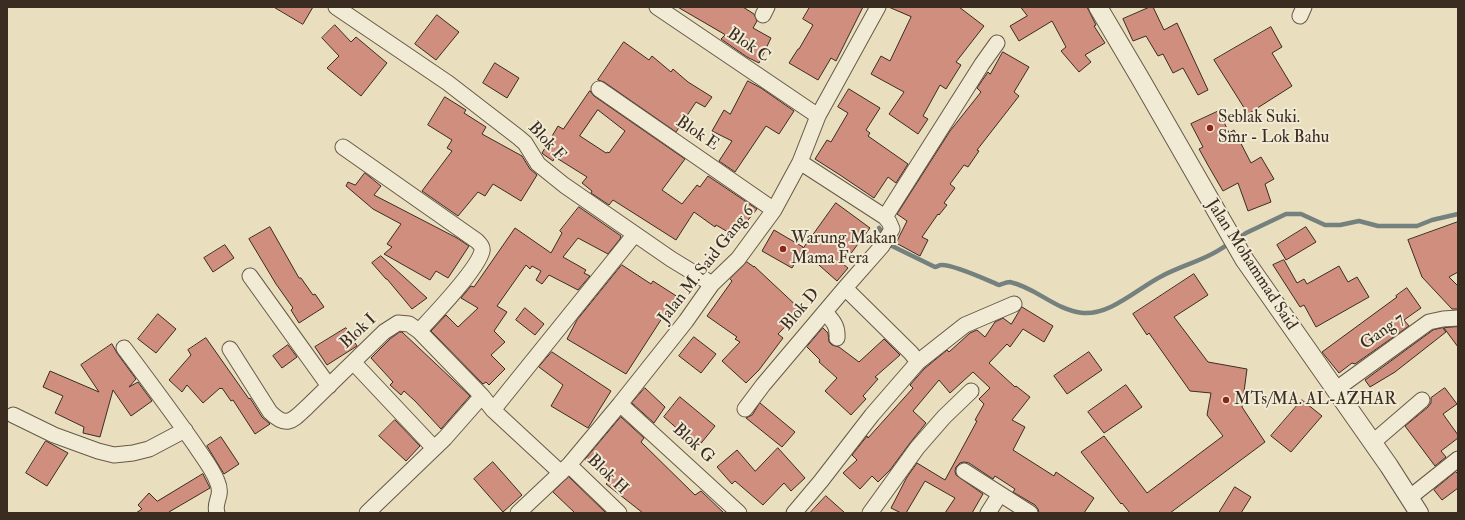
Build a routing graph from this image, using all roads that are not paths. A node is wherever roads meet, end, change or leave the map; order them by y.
1 (336, 7) edge
2 (657, 7) edge
3 (878, 7) edge
4 (1098, 7) edge
5 (997, 44) dead end
6 (599, 89) dead end
7 (818, 116) junction
8 (343, 147) dead end
9 (800, 162) junction
10 (774, 210) junction
11 (888, 223) junction
12 (635, 234) junction
13 (250, 276) dead end
14 (712, 284) junction
15 (845, 288) junction
16 (1014, 304) dead end
17 (825, 312) junction
18 (1458, 318) edge
19 (419, 331) junction
20 (837, 338) dead end
21 (124, 348) dead end
22 (230, 349) dead end
23 (918, 362) junction
24 (354, 363) junction
25 (329, 386) junction
26 (1335, 390) junction
27 (971, 391) dead end
28 (482, 396) junction
29 (1422, 400) dead end
30 (620, 404) junction
31 (745, 409) dead end
32 (493, 410) junction
33 (14, 415) dead end
34 (185, 430) junction
35 (1372, 443) junction
36 (434, 448) junction
37 (1458, 459) edge
38 (565, 469) junction
39 (964, 471) dead end
40 (1000, 494) junction
41 (1409, 498) junction
42 (217, 513) edge
43 (367, 513) edge
44 (518, 513) edge
45 (619, 513) edge
46 (739, 513) edge
47 (794, 513) edge
48 (870, 513) edge
49 (988, 513) edge
50 (1030, 513) edge
51 (1419, 513) edge

1 - 12 street, Blok F
2 - 7 street, Blok C
3 - 7 street, Jalan M. Said Gang 6
4 - 26 street, Jalan Mohammad Said
5 - 11 street, Blok D
6 - 10 street, Blok E
7 - 9 street, Jalan M. Said Gang 6
8 - 19 street
9 - 10 street, Jalan M. Said Gang 6
9 - 11 street
10 - 14 street, Jalan M. Said Gang 6
11 - 15 street, Blok D
12 - 14 street, Blok F
12 - 32 street
13 - 25 street
14 - 30 street, Jalan M. Said Gang 6
15 - 17 street, Blok D
15 - 23 street
16 - 23 street
17 - 20 street
17 - 31 street, Blok D
18 - 26 street, Gang 7
19 - 24 street, Blok I
19 - 28 street, Blok I
21 - 34 street
22 - 25 street, Blok I
23 - 47 street
24 - 25 street, Blok I
24 - 36 street
26 - 35 street, Jalan Mohammad Said
27 - 48 street
28 - 32 street, Blok I
28 - 36 street
29 - 35 street
30 - 38 street, Jalan M. Said Gang 6
30 - 46 street, Blok G
32 - 38 street, Blok I
33 - 34 street
34 - 42 street
35 - 41 street, Jalan Mohammad Said
36 - 43 street
37 - 41 street
38 - 44 street, Jalan M. Said Gang 6
38 - 45 street, Blok H
39 - 40 street
40 - 49 street
40 - 50 street
41 - 51 street, Jalan Mohammad Said

